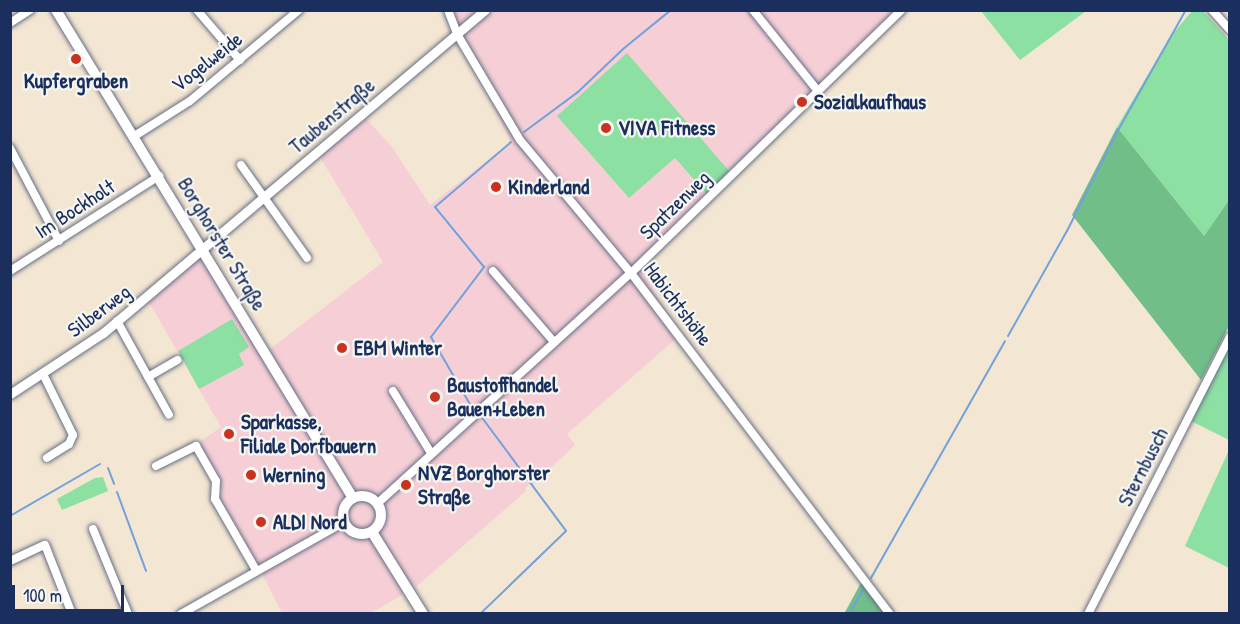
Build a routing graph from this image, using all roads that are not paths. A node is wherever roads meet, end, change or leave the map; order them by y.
1 (30, 10) edge
2 (56, 10) edge
3 (197, 10) edge
4 (299, 10) edge
5 (448, 10) edge
6 (485, 10) edge
7 (753, 10) edge
8 (901, 10) edge
9 (1212, 10) edge
10 (10, 23) edge
11 (1230, 30) edge
12 (457, 34) junction
13 (240, 60) junction
14 (818, 92) junction
15 (133, 137) junction
16 (10, 148) edge
17 (241, 165) dead end
18 (159, 176) junction
19 (265, 196) junction
20 (59, 241) junction
21 (203, 249) junction
22 (307, 258) dead end
23 (493, 271) dead end
24 (10, 272) edge
25 (631, 273) junction
26 (117, 321) junction
27 (1230, 337) edge
28 (554, 342) junction
29 (177, 360) dead end
30 (43, 374) junction
31 (148, 377) junction
32 (393, 391) dead end
33 (10, 394) edge
34 (169, 415) dead end
35 (431, 453) junction
36 (47, 458) dead end
37 (156, 466) dead end
38 (353, 498) junction
39 (378, 503) junction
40 (344, 522) junction
41 (93, 529) dead end
42 (372, 532) junction
43 (10, 561) edge
44 (256, 570) junction
45 (72, 614) edge
46 (128, 614) edge
47 (180, 614) edge
48 (423, 614) edge
49 (890, 614) edge
50 (1088, 614) edge

1 - 10 street
2 - 15 main road, Borghorster Straße
3 - 13 street
4 - 13 street, Vogelweide
5 - 12 street, Habichtshöhe
6 - 12 street, Taubenstraße
7 - 14 street
8 - 14 street, Spatzenweg
9 - 11 street
12 - 19 street, Taubenstraße
12 - 25 street, Habichtshöhe
13 - 15 street, Vogelweide
14 - 25 street, Spatzenweg
15 - 18 main road, Borghorster Straße
16 - 20 street
17 - 19 street
18 - 20 street, Im Bockholt
18 - 21 main road, Borghorster Straße
19 - 21 street, Taubenstraße
19 - 22 street
20 - 24 street, Im Bockholt
21 - 26 street, Silberweg
21 - 38 main road, Borghorster Straße
23 - 28 street
25 - 28 street, Spatzenweg
25 - 49 street, Habichtshöhe
26 - 30 street, Silberweg
26 - 31 street
27 - 50 street, Sternbusch
28 - 35 street, Spatzenweg
29 - 31 street
30 - 33 street, Silberweg
30 - 36 street
31 - 34 street
32 - 35 street
35 - 39 street, Spatzenweg
37 - 44 street
38 - 39 main road
38 - 40 main road
39 - 42 main road
40 - 42 main road
40 - 44 street
41 - 46 street
42 - 48 main road
43 - 45 street
44 - 47 street

